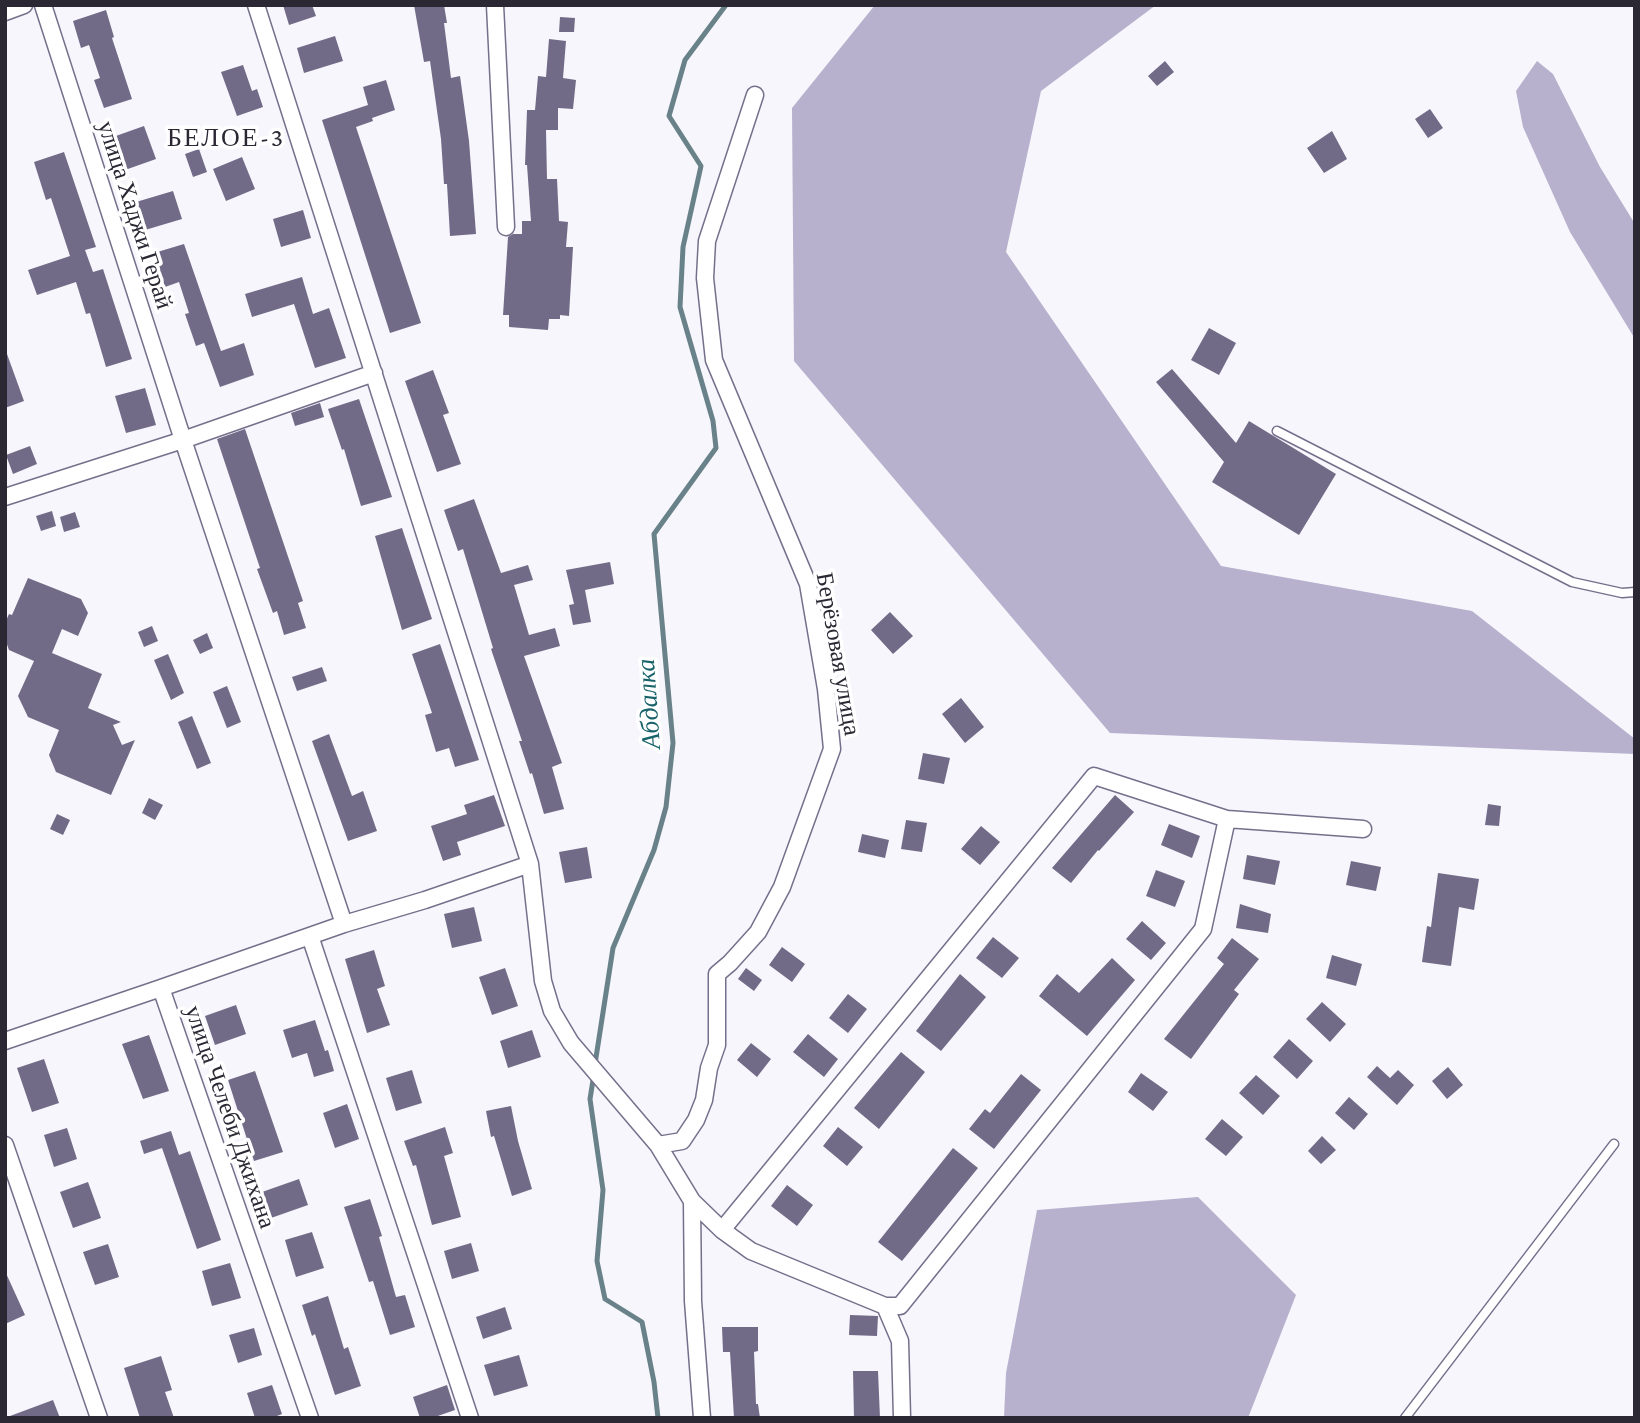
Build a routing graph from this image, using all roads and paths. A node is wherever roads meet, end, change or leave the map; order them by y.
1 (24, 5) edge
2 (43, 5) edge
3 (256, 5) edge
4 (495, 5) edge
5 (5, 12) edge
6 (755, 95) dead end
7 (506, 227) dead end
8 (374, 373) junction
9 (1277, 431) dead end
10 (183, 440) junction
11 (5, 497) edge
12 (1635, 592) edge
13 (1227, 819) junction
14 (1363, 829) dead end
15 (530, 864) junction
16 (344, 925) junction
17 (310, 936) junction
18 (161, 988) junction
19 (5, 1041) edge
20 (1614, 1144) dead end
21 (5, 1145) edge
22 (658, 1146) junction
23 (692, 1201) junction
24 (722, 1230) junction
25 (884, 1306) junction
26 (99, 1418) edge
27 (310, 1418) edge
28 (470, 1418) edge
29 (702, 1418) edge
30 (902, 1418) edge
31 (1405, 1418) edge

1 - 5 street
2 - 10 street, улица Хаджи Герай
3 - 8 street
4 - 7 street
6 - 22 street, Берёзовая улица
8 - 10 street
8 - 15 street
9 - 12 lane
10 - 11 street
10 - 16 street, улица Хаджи Герай
13 - 14 street
13 - 24 street
13 - 25 street
15 - 16 street
15 - 22 street
16 - 17 street
17 - 18 street
17 - 28 street
18 - 19 street, улица Челеби Джихана
18 - 27 street, улица Челеби Джихана
20 - 31 lane
21 - 26 street
22 - 23 street
23 - 24 street
23 - 29 street
24 - 25 street
25 - 30 street

